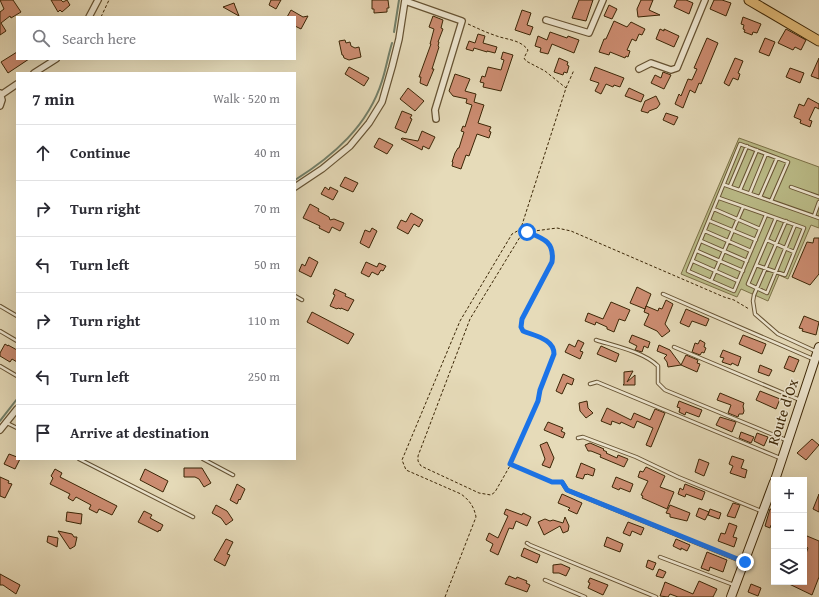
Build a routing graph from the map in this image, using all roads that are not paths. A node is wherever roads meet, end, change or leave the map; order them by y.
1 (98, 0) edge
2 (603, 0) edge
3 (705, 0) edge
4 (405, 1) edge
5 (751, 1) edge
6 (90, 16) edge
7 (546, 20) dead end
8 (819, 41) edge
9 (54, 60) edge
10 (639, 69) dead end
11 (36, 72) edge
12 (16, 85) edge
13 (0, 94) edge
14 (0, 106) edge
15 (436, 119) dead end
16 (747, 146) junction
17 (757, 150) junction
18 (766, 154) junction
19 (777, 158) junction
20 (296, 185) edge
21 (725, 185) junction
22 (730, 186) junction
23 (791, 187) dead end
24 (740, 190) junction
25 (750, 193) junction
26 (760, 197) junction
27 (819, 197) edge
28 (719, 198) junction
29 (771, 201) junction
30 (819, 202) edge
31 (743, 207) junction
32 (714, 209) junction
33 (766, 215) junction
34 (814, 216) junction
35 (776, 218) junction
36 (819, 218) edge
37 (738, 219) junction
38 (710, 220) junction
39 (786, 222) junction
40 (795, 225) junction
41 (760, 229) junction
42 (733, 230) junction
43 (705, 231) junction
44 (756, 240) junction
45 (767, 240) junction
46 (701, 241) junction
47 (728, 241) junction
48 (776, 244) junction
49 (786, 248) junction
50 (697, 251) junction
51 (724, 251) junction
52 (751, 251) junction
53 (794, 252) junction
54 (693, 261) junction
55 (720, 261) junction
56 (747, 261) junction
57 (756, 265) junction
58 (766, 268) junction
59 (715, 271) junction
60 (743, 271) junction
61 (776, 272) junction
62 (711, 281) junction
63 (738, 281) junction
64 (757, 289) junction
65 (663, 294) dead end
66 (296, 297) edge
67 (302, 300) dead end
68 (0, 306) edge
69 (16, 315) edge
70 (0, 331) edge
71 (16, 340) edge
72 (596, 340) dead end
73 (674, 347) dead end
74 (818, 352) edge
75 (0, 366) edge
76 (16, 375) edge
77 (590, 384) dead end
78 (802, 401) junction
79 (16, 410) edge
80 (6, 422) junction
81 (16, 427) edge
82 (0, 430) edge
83 (578, 438) dead end
84 (789, 441) junction
85 (782, 459) junction
86 (81, 460) edge
87 (205, 460) edge
88 (233, 475) dead end
89 (775, 477) edge
90 (562, 482) road end
91 (771, 489) edge
92 (763, 512) junction
93 (193, 517) dead end
94 (527, 543) dead end
95 (660, 556) dead end
96 (745, 562) junction
97 (545, 580) dead end
98 (736, 586) junction
99 (584, 597) edge
100 (656, 597) edge
101 (731, 597) edge

1 - 6 street
2 - 7 street
3 - 10 street
4 - 15 street
4 - 20 street
5 - 8 main road
9 - 11 street
12 - 13 street
13 - 14 street
16 - 17 lane
16 - 21 lane
16 - 22 lane
17 - 18 lane
17 - 24 lane
18 - 19 lane
18 - 25 lane
19 - 26 lane
19 - 29 lane
21 - 22 lane
21 - 28 lane
22 - 24 lane
23 - 27 lane
24 - 25 lane
25 - 26 lane
26 - 29 lane
28 - 31 lane
28 - 32 lane
29 - 34 lane
30 - 34 lane
31 - 33 lane
31 - 37 lane
32 - 37 lane
32 - 38 lane
33 - 35 lane
33 - 41 lane
34 - 36 lane
35 - 39 lane
35 - 45 lane
37 - 41 lane
37 - 42 lane
38 - 42 lane
38 - 43 lane
39 - 40 lane
39 - 48 lane
40 - 49 lane
40 - 53 lane
41 - 44 lane
42 - 44 lane
42 - 47 lane
43 - 46 lane
43 - 47 lane
44 - 52 lane
45 - 48 lane
45 - 57 lane
46 - 50 lane
46 - 51 lane
47 - 51 lane
47 - 52 lane
48 - 49 lane
48 - 58 lane
49 - 53 lane
49 - 61 lane
50 - 54 lane
50 - 55 lane
51 - 55 lane
51 - 56 lane
52 - 56 lane
53 - 61 lane
54 - 59 lane
54 - 62 lane
55 - 59 lane
55 - 60 lane
56 - 60 lane
57 - 58 lane
57 - 64 lane
58 - 61 lane
58 - 64 lane
59 - 62 lane
59 - 63 lane
60 - 63 lane
61 - 64 lane
62 - 63 lane
64 - 74 lane
65 - 74 lane
66 - 67 lane
68 - 69 lane
70 - 71 lane
72 - 84 lane
73 - 78 lane
74 - 78 street, Route d'Ox
75 - 76 lane
77 - 85 lane
78 - 84 street, Route d'Ox
79 - 80 street
80 - 81 lane
80 - 82 street
83 - 92 lane
84 - 85 street, Route d'Ox
85 - 89 street, Route d'Ox
86 - 93 lane
87 - 88 lane
90 - 96 lane
91 - 92 street, Route d'Ox
92 - 96 street, Route d'Ox
94 - 100 lane
95 - 98 lane
96 - 98 street, Route d'Ox
97 - 99 lane
98 - 101 street, Route d'Ox

